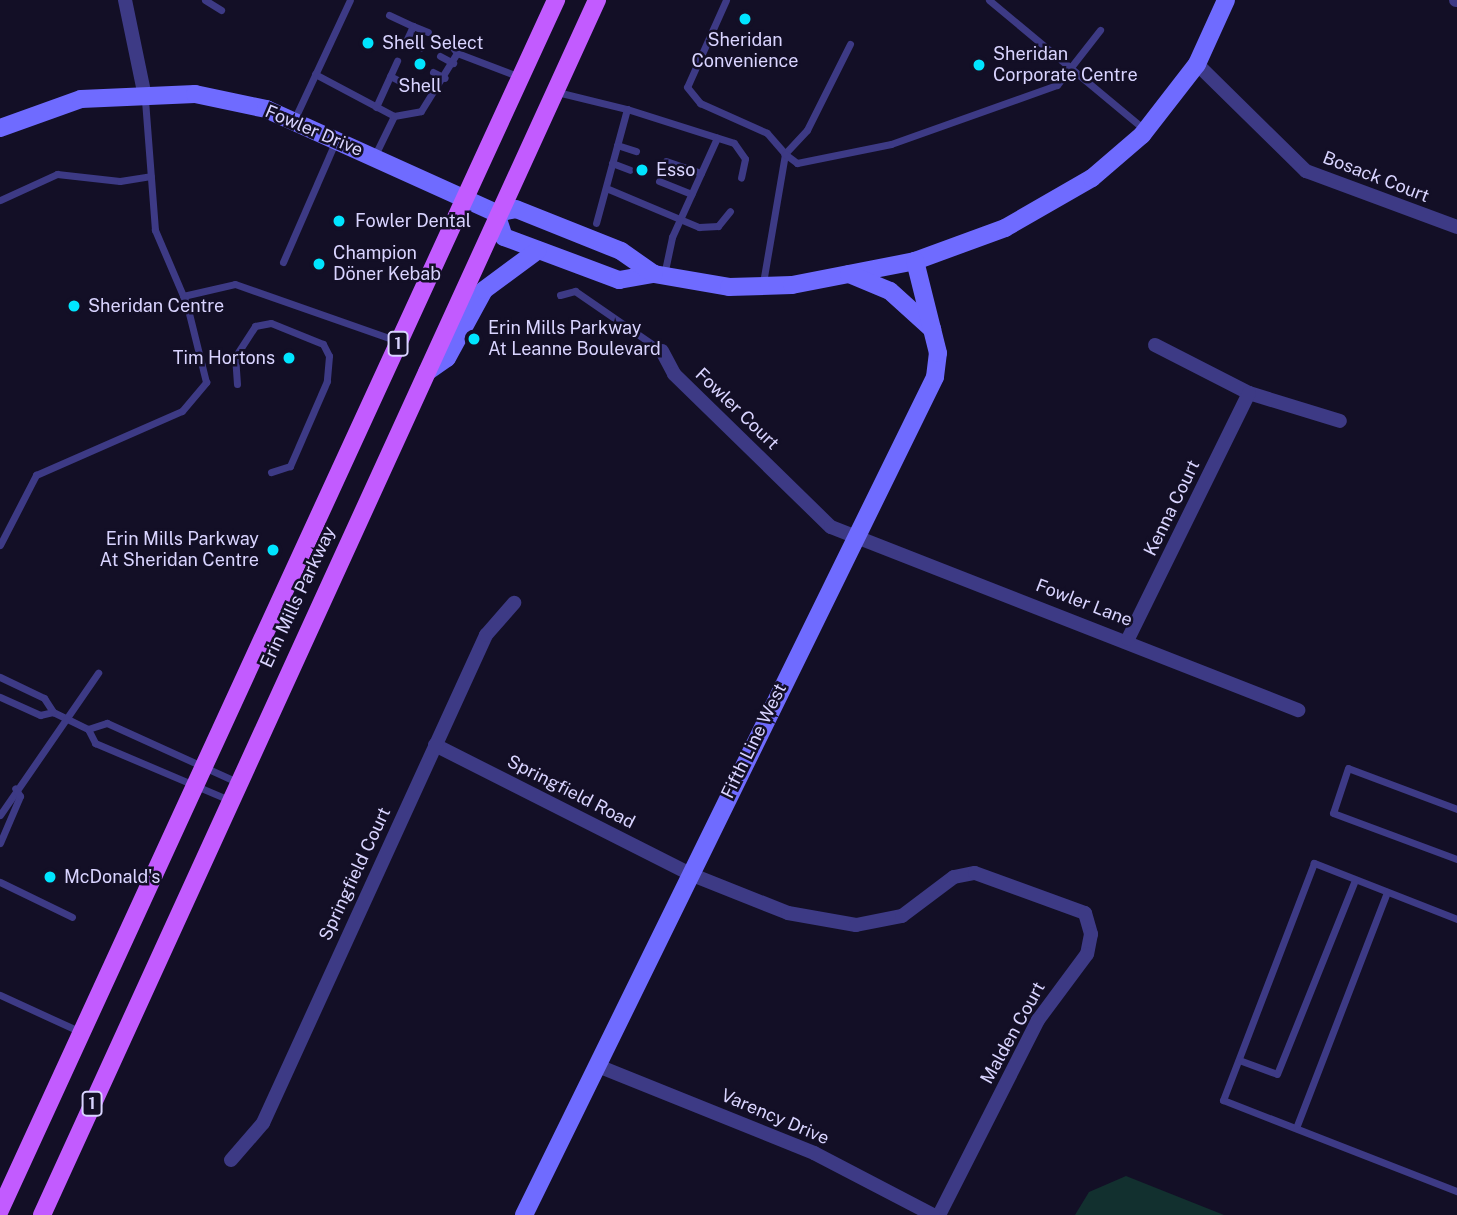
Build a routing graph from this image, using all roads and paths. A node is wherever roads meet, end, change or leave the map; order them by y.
1 (125, 0) edge
2 (205, 0) edge
3 (350, 0) edge
4 (556, 0) edge
5 (597, 0) edge
6 (726, 0) edge
7 (989, 0) edge
8 (1226, 0) edge
9 (221, 10) dead end
10 (388, 15) dead end
11 (413, 26) junction
12 (1100, 30) dead end
13 (428, 32) dead end
14 (447, 40) dead end
15 (850, 44) dead end
16 (421, 47) dead end
17 (457, 53) junction
18 (440, 56) dead end
19 (397, 61) dead end
20 (453, 63) junction
21 (1197, 64) junction
22 (1072, 66) junction
23 (433, 72) dead end
24 (315, 74) junction
25 (390, 76) junction
26 (520, 77) junction
27 (445, 78) junction
28 (404, 83) dead end
29 (553, 91) junction
30 (145, 92) junction
31 (424, 92) dead end
32 (433, 97) junction
33 (376, 107) junction
34 (627, 109) junction
35 (394, 116) junction
36 (293, 121) junction
37 (0, 128) edge
38 (1145, 130) junction
39 (717, 138) junction
40 (336, 140) junction
41 (617, 145) junction
42 (636, 151) dead end
43 (785, 154) junction
44 (374, 158) junction
45 (666, 162) dead end
46 (612, 163) junction
47 (630, 170) dead end
48 (701, 173) junction
49 (150, 176) junction
50 (741, 178) dead end
51 (659, 181) dead end
52 (606, 188) junction
53 (691, 194) junction
54 (464, 198) junction
55 (0, 200) edge
56 (730, 211) dead end
57 (496, 213) junction
58 (681, 216) junction
59 (596, 223) dead end
60 (1457, 227) edge
61 (538, 250) junction
62 (915, 261) junction
63 (283, 262) dead end
64 (659, 274) junction
65 (848, 274) junction
66 (763, 286) junction
67 (560, 295) dead end
68 (183, 296) junction
69 (934, 331) junction
70 (400, 341) junction
71 (1156, 345) dead end
72 (662, 351) joint
73 (427, 372) junction
74 (237, 384) dead end
75 (1249, 393) junction
76 (1340, 421) dead end
77 (271, 472) dead end
78 (855, 537) junction
79 (0, 545) edge
80 (514, 603) dead end
81 (1128, 639) junction
82 (98, 673) dead end
83 (0, 677) edge
84 (0, 697) edge
85 (1298, 710) dead end
86 (53, 712) junction
87 (64, 717) junction
88 (88, 729) junction
89 (435, 746) junction
90 (201, 766) junction
91 (235, 781) junction
92 (194, 785) junction
93 (15, 788) junction
94 (227, 799) junction
95 (1457, 809) edge
96 (0, 815) edge
97 (0, 843) edge
98 (1457, 859) edge
99 (690, 874) junction
100 (1355, 880) junction
101 (0, 882) edge
102 (1387, 892) junction
103 (72, 917) dead end
104 (1457, 919) edge
105 (0, 995) edge
106 (82, 1032) junction
107 (1239, 1060) junction
108 (598, 1066) junction
109 (1296, 1128) junction
110 (231, 1160) dead end
111 (1457, 1191) edge
112 (0, 1210) edge
113 (42, 1215) edge
114 (524, 1215) edge
115 (933, 1215) edge
116 (939, 1215) edge

1 - 30 street
2 - 9 lane
3 - 24 lane
4 - 26 main road, Erin Mills Parkway / 1
5 - 29 main road, Erin Mills Parkway / 1
6 - 43 lane
7 - 22 lane
8 - 21 street
10 - 11 lane
11 - 13 lane
11 - 16 lane
12 - 22 lane
14 - 17 lane
15 - 43 lane
17 - 20 lane
17 - 26 lane
18 - 20 lane
19 - 25 lane
20 - 27 lane
21 - 38 street
21 - 60 street, Bosack Court
22 - 38 lane
22 - 43 lane
23 - 27 lane
24 - 33 lane
24 - 36 lane
25 - 28 lane
25 - 33 lane
26 - 54 main road, Erin Mills Parkway / 1
27 - 32 lane
29 - 34 lane
29 - 57 main road, Erin Mills Parkway / 1
30 - 36 street, Fowler Drive
30 - 37 street, Fowler Drive
30 - 49 lane
31 - 32 lane
32 - 35 lane
33 - 35 lane
34 - 39 lane
34 - 41 lane
35 - 44 lane
36 - 40 street, Fowler Drive
38 - 62 street
39 - 48 lane
39 - 50 lane
40 - 44 street, Fowler Drive
40 - 63 lane
41 - 42 lane
41 - 46 lane
43 - 66 lane
44 - 54 street, Fowler Drive
45 - 48 lane
46 - 47 lane
46 - 52 lane
48 - 53 lane
49 - 55 lane
49 - 68 lane
51 - 53 lane
52 - 58 lane
52 - 59 lane
53 - 58 lane
54 - 57 street, Fowler Drive
54 - 70 main road, Erin Mills Parkway / 1
56 - 58 lane
57 - 61 street
57 - 64 street
57 - 73 main road, Erin Mills Parkway / 1
58 - 64 lane
61 - 64 street
61 - 73 street
62 - 65 street
62 - 69 street, Fifth Line West
64 - 66 street
65 - 66 street
65 - 69 street
67 - 72 lane, Fowler Court
68 - 70 lane
68 - 79 lane
69 - 78 street, Fifth Line West
70 - 90 main road, Erin Mills Parkway / 1
71 - 75 street
72 - 78 street, Fowler Court
73 - 91 main road, Erin Mills Parkway / 1
74 - 77 lane
75 - 76 street
75 - 81 street, Kenna Court
78 - 81 street, Fowler Lane
78 - 99 street, Fifth Line West
80 - 89 street, Springfield Court
81 - 85 street, Fowler Lane
82 - 87 lane
83 - 86 lane
84 - 86 lane
86 - 87 lane
87 - 88 lane
87 - 93 lane
88 - 90 lane
88 - 92 lane
89 - 99 street, Springfield Road
89 - 110 street, Springfield Court
90 - 91 lane
90 - 92 main road, Erin Mills Parkway / 1
91 - 94 main road, Erin Mills Parkway / 1
92 - 94 lane
92 - 106 main road, Erin Mills Parkway / 1
93 - 96 lane
93 - 97 lane
94 - 113 main road, Erin Mills Parkway / 1
95 - 98 lane
99 - 108 street, Fifth Line West
99 - 116 street, Malden Court
100 - 102 lane
100 - 107 lane
100 - 107 lane
101 - 103 lane
102 - 104 lane
102 - 109 lane
105 - 106 lane
106 - 112 main road, Erin Mills Parkway / 1
107 - 109 lane
108 - 114 street, Fifth Line West
108 - 115 street, Varency Drive
109 - 111 lane

